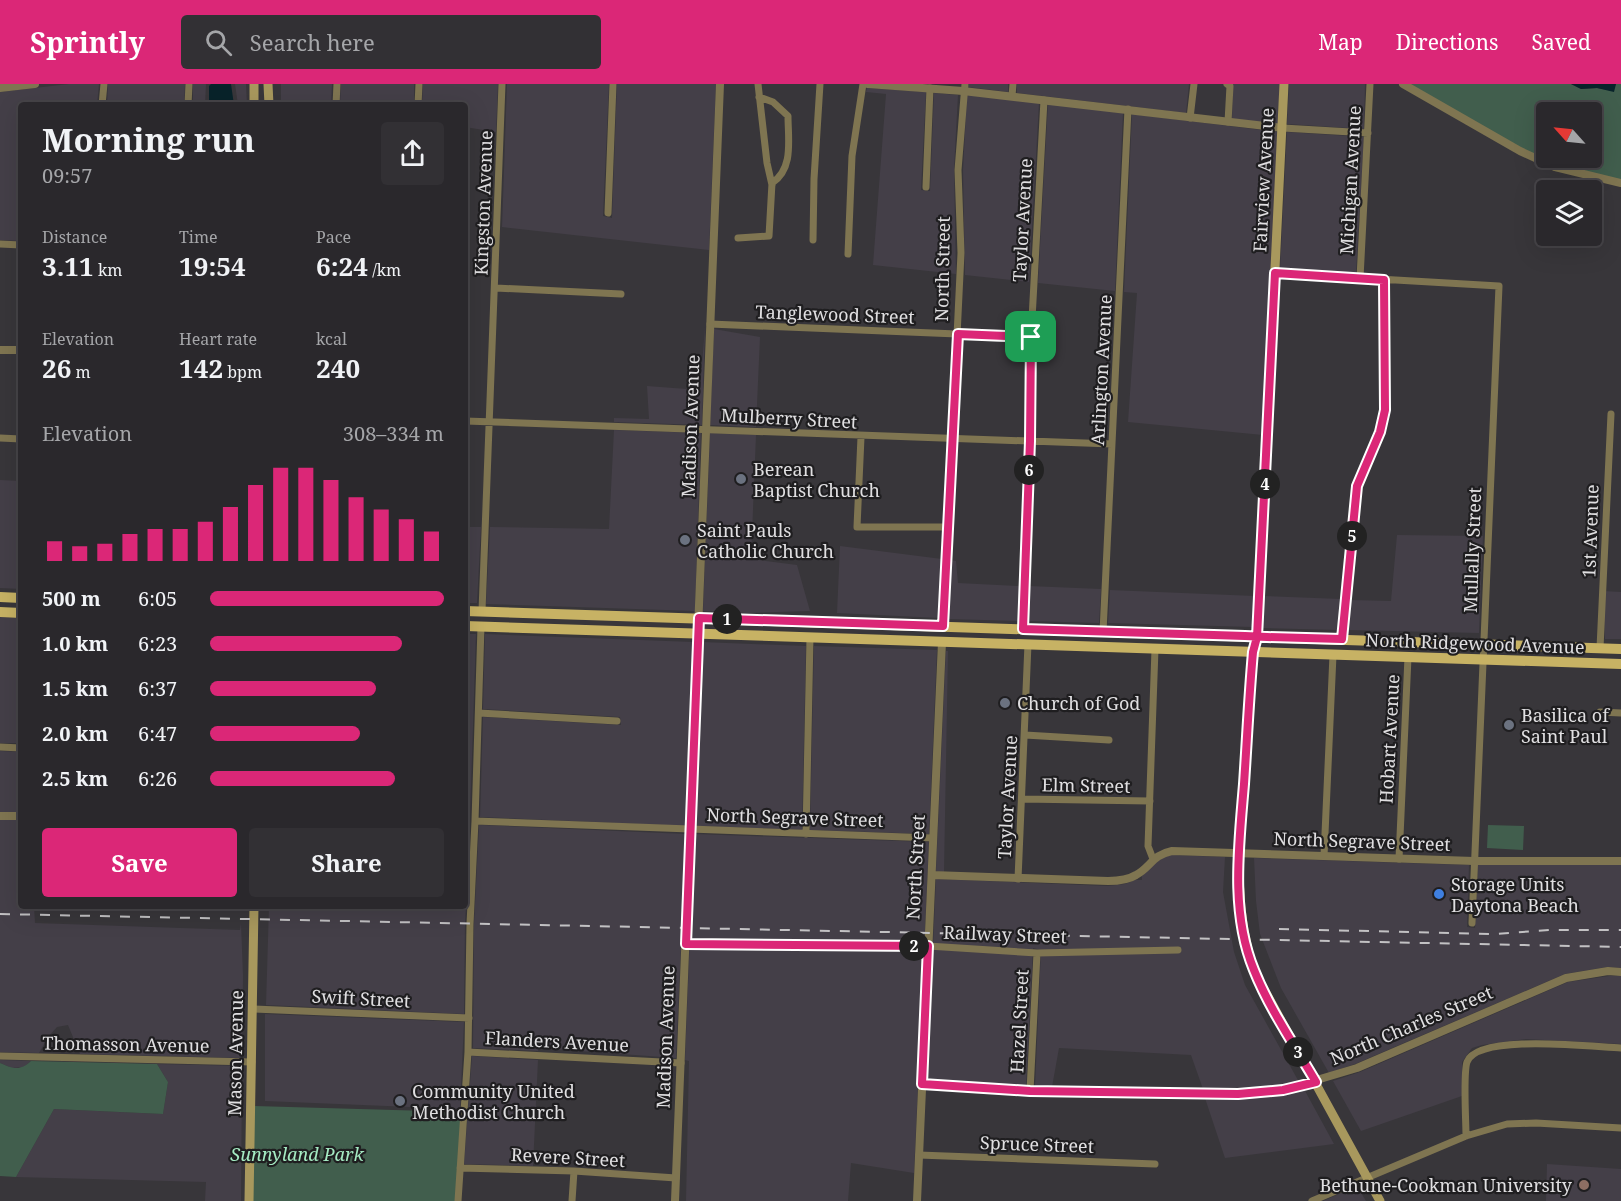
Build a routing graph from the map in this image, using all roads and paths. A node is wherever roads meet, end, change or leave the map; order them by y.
1 (35, 84) edge
2 (104, 84) edge
3 (189, 84) edge
4 (254, 84) edge
5 (268, 84) edge
6 (337, 84) edge
7 (419, 84) edge
8 (502, 84) edge
9 (613, 84) edge
10 (720, 84) edge
11 (758, 84) edge
12 (820, 84) edge
13 (863, 84) edge
14 (868, 84) edge
15 (1013, 84) edge
16 (1194, 84) edge
17 (1227, 84) edge
18 (1284, 84) edge
19 (1370, 84) edge
20 (1403, 84) edge
21 (964, 87) edge
22 (0, 88) edge
23 (930, 88) junction
24 (1012, 96) junction
25 (759, 97) junction
26 (1044, 100) junction
27 (102, 102) edge
28 (188, 102) edge
29 (254, 102) edge
30 (269, 102) edge
31 (336, 102) edge
32 (418, 102) edge
33 (1128, 109) junction
34 (1190, 118) junction
35 (1228, 122) junction
36 (1282, 128) junction
37 (1368, 133) junction
38 (1621, 183) edge
39 (772, 185) junction
40 (926, 187) dead end
41 (608, 213) dead end
42 (738, 238) dead end
43 (813, 240) dead end
44 (0, 244) edge
45 (18, 245) edge
46 (848, 254) dead end
47 (1275, 273) junction
48 (1360, 278) junction
49 (1384, 280) junction
50 (496, 288) junction
51 (621, 294) dead end
52 (710, 324) junction
53 (958, 334) junction
54 (1031, 337) junction
55 (0, 350) edge
56 (18, 350) edge
57 (1611, 414) dead end
58 (468, 421) edge
59 (490, 422) junction
60 (706, 429) junction
61 (861, 436) junction
62 (0, 438) edge
63 (952, 438) junction
64 (18, 439) edge
65 (1030, 441) junction
66 (1112, 444) junction
67 (947, 526) junction
68 (0, 597) edge
69 (18, 598) edge
70 (468, 611) edge
71 (482, 611) junction
72 (0, 612) edge
73 (18, 613) edge
74 (699, 618) junction
75 (468, 626) edge
76 (481, 626) junction
77 (943, 626) junction
78 (1023, 629) junction
79 (1103, 632) junction
80 (698, 634) junction
81 (810, 637) junction
82 (1257, 637) junction
83 (1342, 639) junction
84 (942, 642) junction
85 (1028, 644) junction
86 (1483, 644) junction
87 (1085, 646) junction
88 (1600, 648) junction
89 (1155, 649) junction
90 (1621, 649) edge
91 (1253, 652) junction
92 (1333, 654) junction
93 (1408, 657) junction
94 (1482, 660) junction
95 (1621, 664) edge
96 (1600, 712) dead end
97 (479, 713) junction
98 (1621, 713) edge
99 (616, 721) dead end
100 (1025, 735) junction
101 (1109, 740) dead end
102 (0, 747) edge
103 (18, 748) edge
104 (1022, 799) junction
105 (1150, 801) junction
106 (0, 816) edge
107 (18, 816) edge
108 (475, 821) junction
109 (690, 830) junction
110 (806, 834) junction
111 (933, 838) junction
112 (468, 852) edge
113 (473, 853) junction
114 (1239, 853) junction
115 (1324, 856) junction
116 (1153, 859) junction
117 (1399, 859) junction
118 (1474, 861) junction
119 (1621, 861) edge
120 (932, 875) junction
121 (1018, 879) junction
122 (255, 909) edge
123 (1472, 923) dead end
124 (686, 944) junction
125 (928, 946) junction
126 (1178, 950) dead end
127 (1037, 953) junction
128 (1621, 972) edge
129 (253, 1009) junction
130 (469, 1018) junction
131 (1621, 1048) edge
132 (468, 1052) junction
133 (0, 1056) edge
134 (252, 1062) junction
135 (681, 1063) junction
136 (1316, 1082) junction
137 (922, 1084) junction
138 (1030, 1091) junction
139 (1621, 1128) edge
140 (1466, 1136) junction
141 (919, 1155) junction
142 (1155, 1164) dead end
143 (460, 1168) junction
144 (574, 1171) junction
145 (676, 1178) junction
146 (1367, 1178) junction
147 (249, 1201) edge
148 (458, 1201) edge
149 (572, 1201) edge
150 (675, 1201) edge
151 (917, 1201) edge
152 (1312, 1201) edge
153 (1380, 1201) edge

1 - 22 street
2 - 27 street
3 - 28 street
4 - 29 main road
5 - 30 main road
6 - 31 street
7 - 32 street
8 - 50 street, Kingston Avenue
9 - 41 street
10 - 52 street, Madison Avenue
11 - 25 street
12 - 43 street
13 - 46 street
14 - 23 street
15 - 24 street
16 - 34 street
17 - 35 street
18 - 36 main road, Fairview Avenue
19 - 37 street, Michigan Avenue
20 - 38 street
21 - 23 street
21 - 24 street
21 - 53 street, North Street
23 - 40 street
24 - 26 street
25 - 39 street
25 - 39 street
26 - 33 street
26 - 54 street, Taylor Avenue
33 - 34 street
33 - 66 street, Arlington Avenue
34 - 35 street
35 - 36 street
36 - 37 street
36 - 47 main road, Fairview Avenue
37 - 48 street, Michigan Avenue
39 - 42 street
44 - 45 street
47 - 48 street
47 - 82 main road, Fairview Avenue
48 - 49 street
49 - 83 street
49 - 86 street, Mullally Street
50 - 51 street
50 - 59 street, Kingston Avenue
52 - 53 street, Tanglewood Street
52 - 60 street, Madison Avenue
53 - 54 street, Tanglewood Street
53 - 63 street, North Street
54 - 65 street, Taylor Avenue
55 - 56 street
57 - 88 street, 1st Avenue
58 - 59 street, Mulberry Street
59 - 60 street, Mulberry Street
59 - 71 street, Kingston Avenue
60 - 61 street, Mulberry Street
60 - 74 street, Madison Avenue
61 - 63 street, Mulberry Street
61 - 67 street
62 - 64 street
63 - 65 street, Mulberry Street
63 - 67 street, North Street
65 - 66 street, Mulberry Street
65 - 78 street, Taylor Avenue
66 - 79 street, Arlington Avenue
67 - 77 street, North Street
68 - 69 main road
70 - 71 main road, North Ridgewood Avenue
71 - 74 main road, North Ridgewood Avenue
72 - 73 main road
74 - 77 main road, North Ridgewood Avenue
74 - 80 street, Madison Avenue
75 - 76 main road, North Ridgewood Avenue
76 - 80 main road, North Ridgewood Avenue
76 - 97 street
77 - 78 main road, North Ridgewood Avenue
78 - 79 main road, North Ridgewood Avenue
79 - 82 main road, North Ridgewood Avenue
79 - 87 main road
80 - 81 main road, North Ridgewood Avenue
80 - 109 street, Madison Avenue
81 - 84 main road, North Ridgewood Avenue
81 - 110 street
82 - 83 main road, North Ridgewood Avenue
82 - 91 main road, Fairview Avenue
83 - 86 main road, North Ridgewood Avenue
84 - 85 main road, North Ridgewood Avenue
84 - 111 street, North Street
85 - 87 main road, North Ridgewood Avenue
85 - 100 street, Taylor Avenue
86 - 88 main road, North Ridgewood Avenue
86 - 94 street, Mullally Street
87 - 89 main road, North Ridgewood Avenue
88 - 90 main road, North Ridgewood Avenue
89 - 91 main road, North Ridgewood Avenue
89 - 105 street
91 - 92 main road, North Ridgewood Avenue
91 - 114 main road, Fairview Avenue
92 - 93 main road, North Ridgewood Avenue
92 - 115 street
93 - 94 main road, North Ridgewood Avenue
93 - 117 street, Hobart Avenue
94 - 95 main road, North Ridgewood Avenue
94 - 118 street, Mullally Street
96 - 98 street
97 - 99 street
97 - 108 street
100 - 101 street
100 - 104 street, Taylor Avenue
102 - 103 street
104 - 105 street, Elm Street
104 - 121 street, Taylor Avenue
105 - 116 street
106 - 107 street
108 - 109 street, North Segrave Street
108 - 113 street
109 - 110 street, North Segrave Street
109 - 124 street, Madison Avenue
110 - 111 street, North Segrave Street
111 - 120 street, North Street
112 - 113 street
113 - 130 street
114 - 115 street, North Segrave Street
114 - 116 street, North Segrave Street
114 - 136 main road, Fairview Avenue
115 - 117 street, North Segrave Street
116 - 121 street, North Segrave Street
117 - 118 street, North Segrave Street
118 - 119 street, North Segrave Street
118 - 123 street, Mullally Street
120 - 121 street, North Segrave Street
120 - 125 street, North Street
122 - 129 main road, Mason Avenue
124 - 125 street, Railway Street
124 - 135 street, Madison Avenue
125 - 127 street, Railway Street
125 - 137 street, North Street
126 - 127 street, Railway Street
127 - 138 street, Hazel Street
128 - 136 street, North Charles Street
129 - 130 street, Swift Street
129 - 134 main road, Mason Avenue
130 - 132 street
131 - 140 street
132 - 135 street, Flanders Avenue
132 - 143 street
133 - 134 street, Thomasson Avenue
134 - 147 main road, Mason Avenue
135 - 145 street, Madison Avenue
136 - 138 street, North Charles Street
136 - 146 main road, Fairview Avenue
137 - 138 street, North Charles Street
137 - 141 street, North Street
139 - 140 street
140 - 146 street
141 - 142 street, Spruce Street
141 - 151 street, North Street
143 - 144 street, Revere Street
143 - 148 street
144 - 145 street, Revere Street
144 - 149 street
145 - 150 street, Madison Avenue
146 - 152 street
146 - 153 main road, Fairview Avenue

